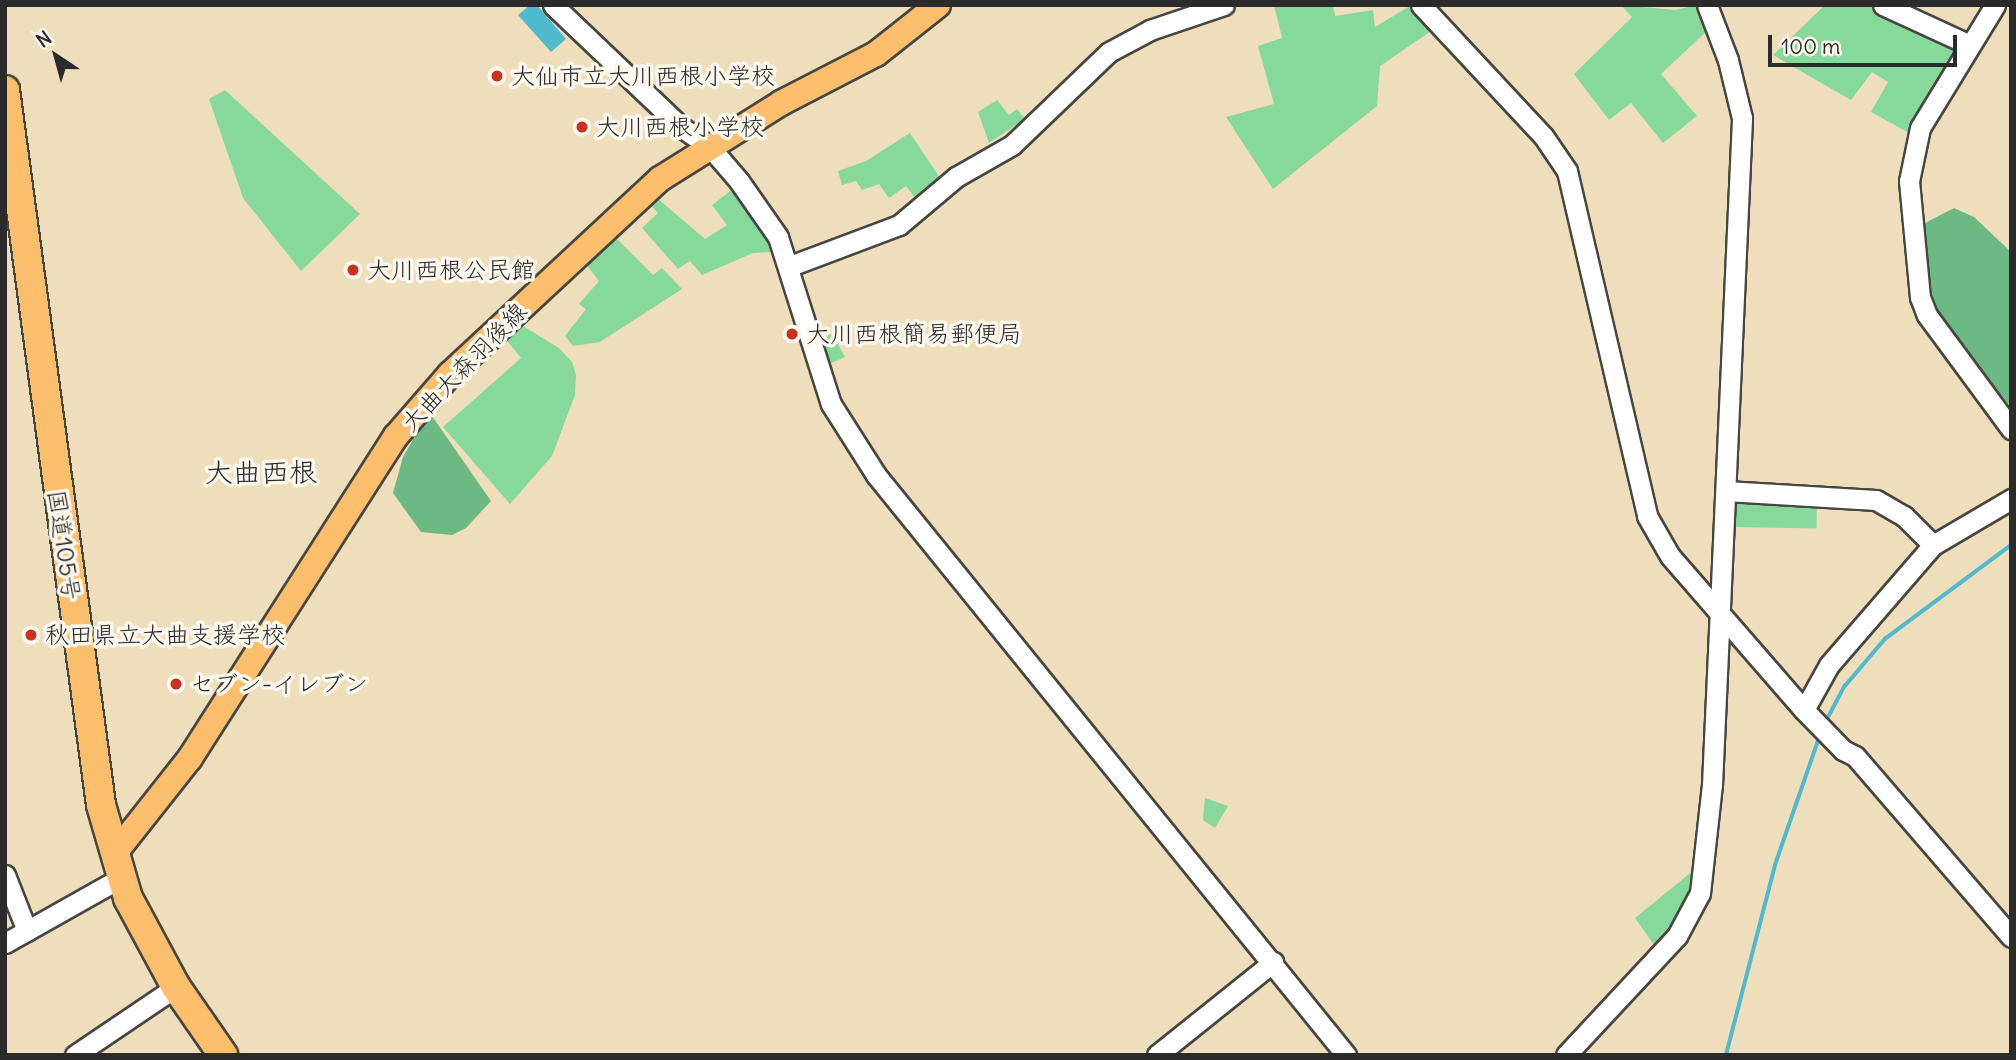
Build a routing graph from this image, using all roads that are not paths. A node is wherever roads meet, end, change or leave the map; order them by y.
1 (553, 5) edge
2 (938, 5) edge
3 (1224, 5) edge
4 (1421, 5) edge
5 (1707, 5) edge
6 (1883, 5) edge
7 (1995, 5) edge
8 (2002, 5) edge
9 (2011, 13) edge
10 (1970, 45) junction
11 (5, 90) edge
12 (709, 146) junction
13 (790, 266) junction
14 (2011, 429) edge
15 (1726, 491) junction
16 (2011, 499) edge
17 (1933, 545) junction
18 (1718, 614) junction
19 (1804, 710) junction
20 (118, 865) junction
21 (5, 875) edge
22 (27, 931) junction
23 (2011, 937) edge
24 (5, 943) edge
25 (1273, 962) junction
26 (176, 987) junction
27 (75, 1055) edge
28 (223, 1055) edge
29 (1157, 1055) edge
30 (1346, 1055) edge
31 (1566, 1055) edge

1 - 12 street
2 - 12 main road, 大曲大森羽後線
3 - 13 street
4 - 18 street
5 - 15 street
6 - 10 street
7 - 10 street
8 - 9 street
10 - 14 street
11 - 20 highway, 国道105号
12 - 13 street
12 - 20 main road, 大曲大森羽後線
13 - 25 street
15 - 17 street
15 - 18 street
16 - 17 street
17 - 19 street
18 - 19 street
18 - 31 street
19 - 23 street
20 - 22 street
20 - 26 highway, 国道105号
21 - 22 street
22 - 24 street
25 - 29 street
25 - 30 street
26 - 27 street
26 - 28 highway, 国道105号

